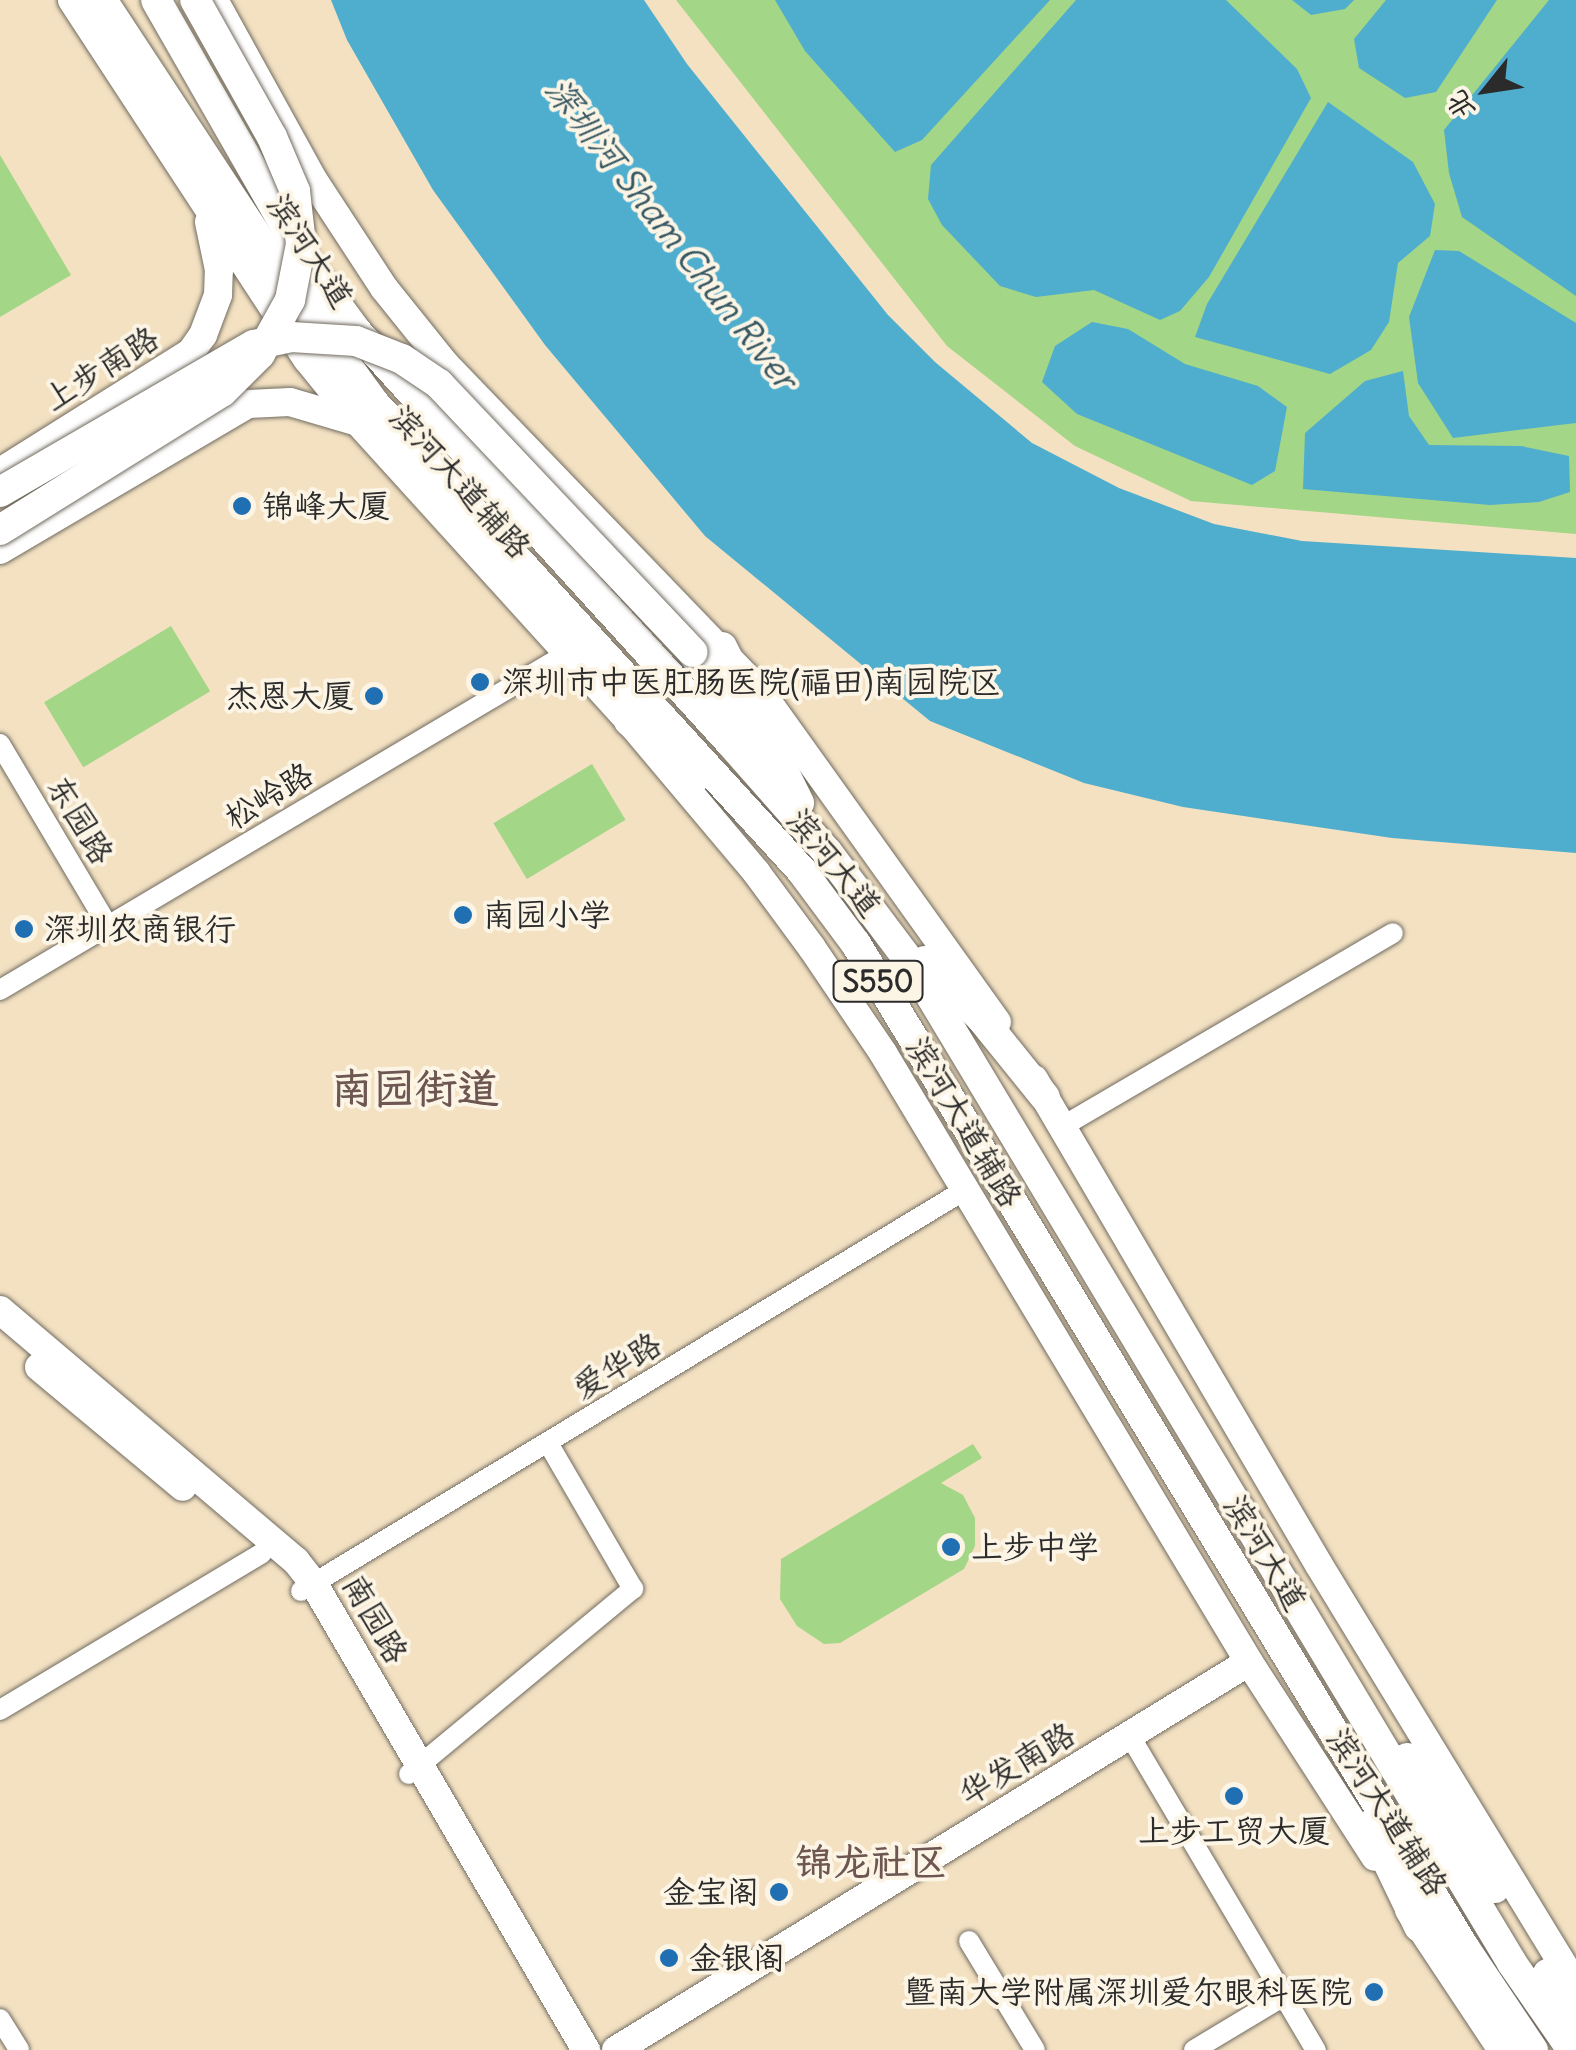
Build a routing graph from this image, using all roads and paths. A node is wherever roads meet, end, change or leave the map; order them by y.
1 (72, 0) edge
2 (102, 0) edge
3 (115, 0) edge
4 (196, 0) edge
5 (214, 0) edge
6 (157, 6) edge
7 (157, 80) junction
8 (195, 187) junction
9 (174, 366) junction
10 (214, 421) junction
11 (358, 422) junction
12 (0, 472) edge
13 (0, 492) edge
14 (0, 530) edge
15 (0, 550) edge
16 (722, 647) junction
17 (568, 653) junction
18 (629, 720) junction
19 (0, 744) edge
20 (781, 770) junction
21 (828, 853) junction
22 (801, 870) junction
23 (855, 887) junction
24 (108, 926) junction
25 (1393, 933) dead end
26 (0, 990) edge
27 (1045, 1097) junction
28 (1063, 1126) junction
29 (963, 1191) junction
30 (0, 1310) edge
31 (0, 1334) edge
32 (548, 1443) junction
33 (262, 1553) junction
34 (308, 1587) junction
35 (1249, 1662) junction
36 (1329, 1662) junction
37 (1305, 1687) junction
38 (0, 1710) edge
39 (1130, 1736) junction
40 (1436, 1759) junction
41 (414, 1769) junction
42 (1495, 1888) junction
43 (1419, 1927) junction
44 (969, 1941) dead end
45 (1452, 1978) junction
46 (1568, 1988) edge
47 (1284, 1996) junction
48 (1576, 2015) edge
49 (0, 2019) edge
50 (19, 2050) edge
51 (571, 2050) edge
52 (586, 2050) edge
53 (616, 2050) edge
54 (1035, 2050) edge
55 (1194, 2050) edge
56 (1316, 2050) edge
57 (1482, 2050) edge
58 (1502, 2050) edge
59 (1533, 2050) edge
60 (1572, 2050) edge

1 - 8 main road, 滨河大道辅路
2 - 7 highway, 滨河大道 / S550
3 - 7 highway
4 - 14 highway, bridge
5 - 16 main road, 滨河大道辅路
6 - 21 highway, 滨河大道 / S550
7 - 22 highway, 滨河大道 / S550
8 - 9 main road, 上步南路
8 - 11 main road, 滨河大道辅路
9 - 10 main road
9 - 12 main road, 上步南路
10 - 11 main road
10 - 15 main road
11 - 17 main road, 滨河大道辅路
13 - 20 highway, bridge
16 - 20 highway
16 - 27 main road, 滨河大道辅路
17 - 18 main road, 滨河大道辅路
17 - 24 street, 松岭路
18 - 22 highway
18 - 29 main road, 滨河大道辅路
19 - 24 street, 东园路
20 - 21 highway
21 - 23 highway, 滨河大道 / S550
22 - 37 highway, 滨河大道 / S550
23 - 27 highway
23 - 36 highway, 滨河大道 / S550
24 - 26 street, 松岭路
25 - 28 street
27 - 28 main road, 滨河大道辅路
28 - 40 main road, 滨河大道辅路
29 - 32 street, 爱华路
29 - 35 main road, 滨河大道辅路
30 - 34 main road, 南园路
31 - 33 main road, 南园路
32 - 34 street, 爱华路
32 - 41 street
33 - 34 main road, 南园路
33 - 38 street
34 - 41 main road, 南园路
35 - 39 main road, 华发南路
35 - 43 main road, 滨河大道辅路
36 - 42 highway
36 - 60 highway, 滨河大道 / S550
37 - 43 highway
37 - 59 highway, 滨河大道 / S550
39 - 47 street
39 - 53 main road, 华发南路
40 - 42 main road, 滨河大道辅路
40 - 46 main road, 滨河大道辅路
41 - 51 main road, 南园路
41 - 52 main road, 南园路
42 - 46 main road, 滨河大道辅路
43 - 45 main road, 滨河大道辅路
44 - 54 street
45 - 57 main road
45 - 58 main road, 滨河大道辅路
46 - 48 main road, 滨河大道辅路
47 - 55 street
47 - 56 street
49 - 50 street

